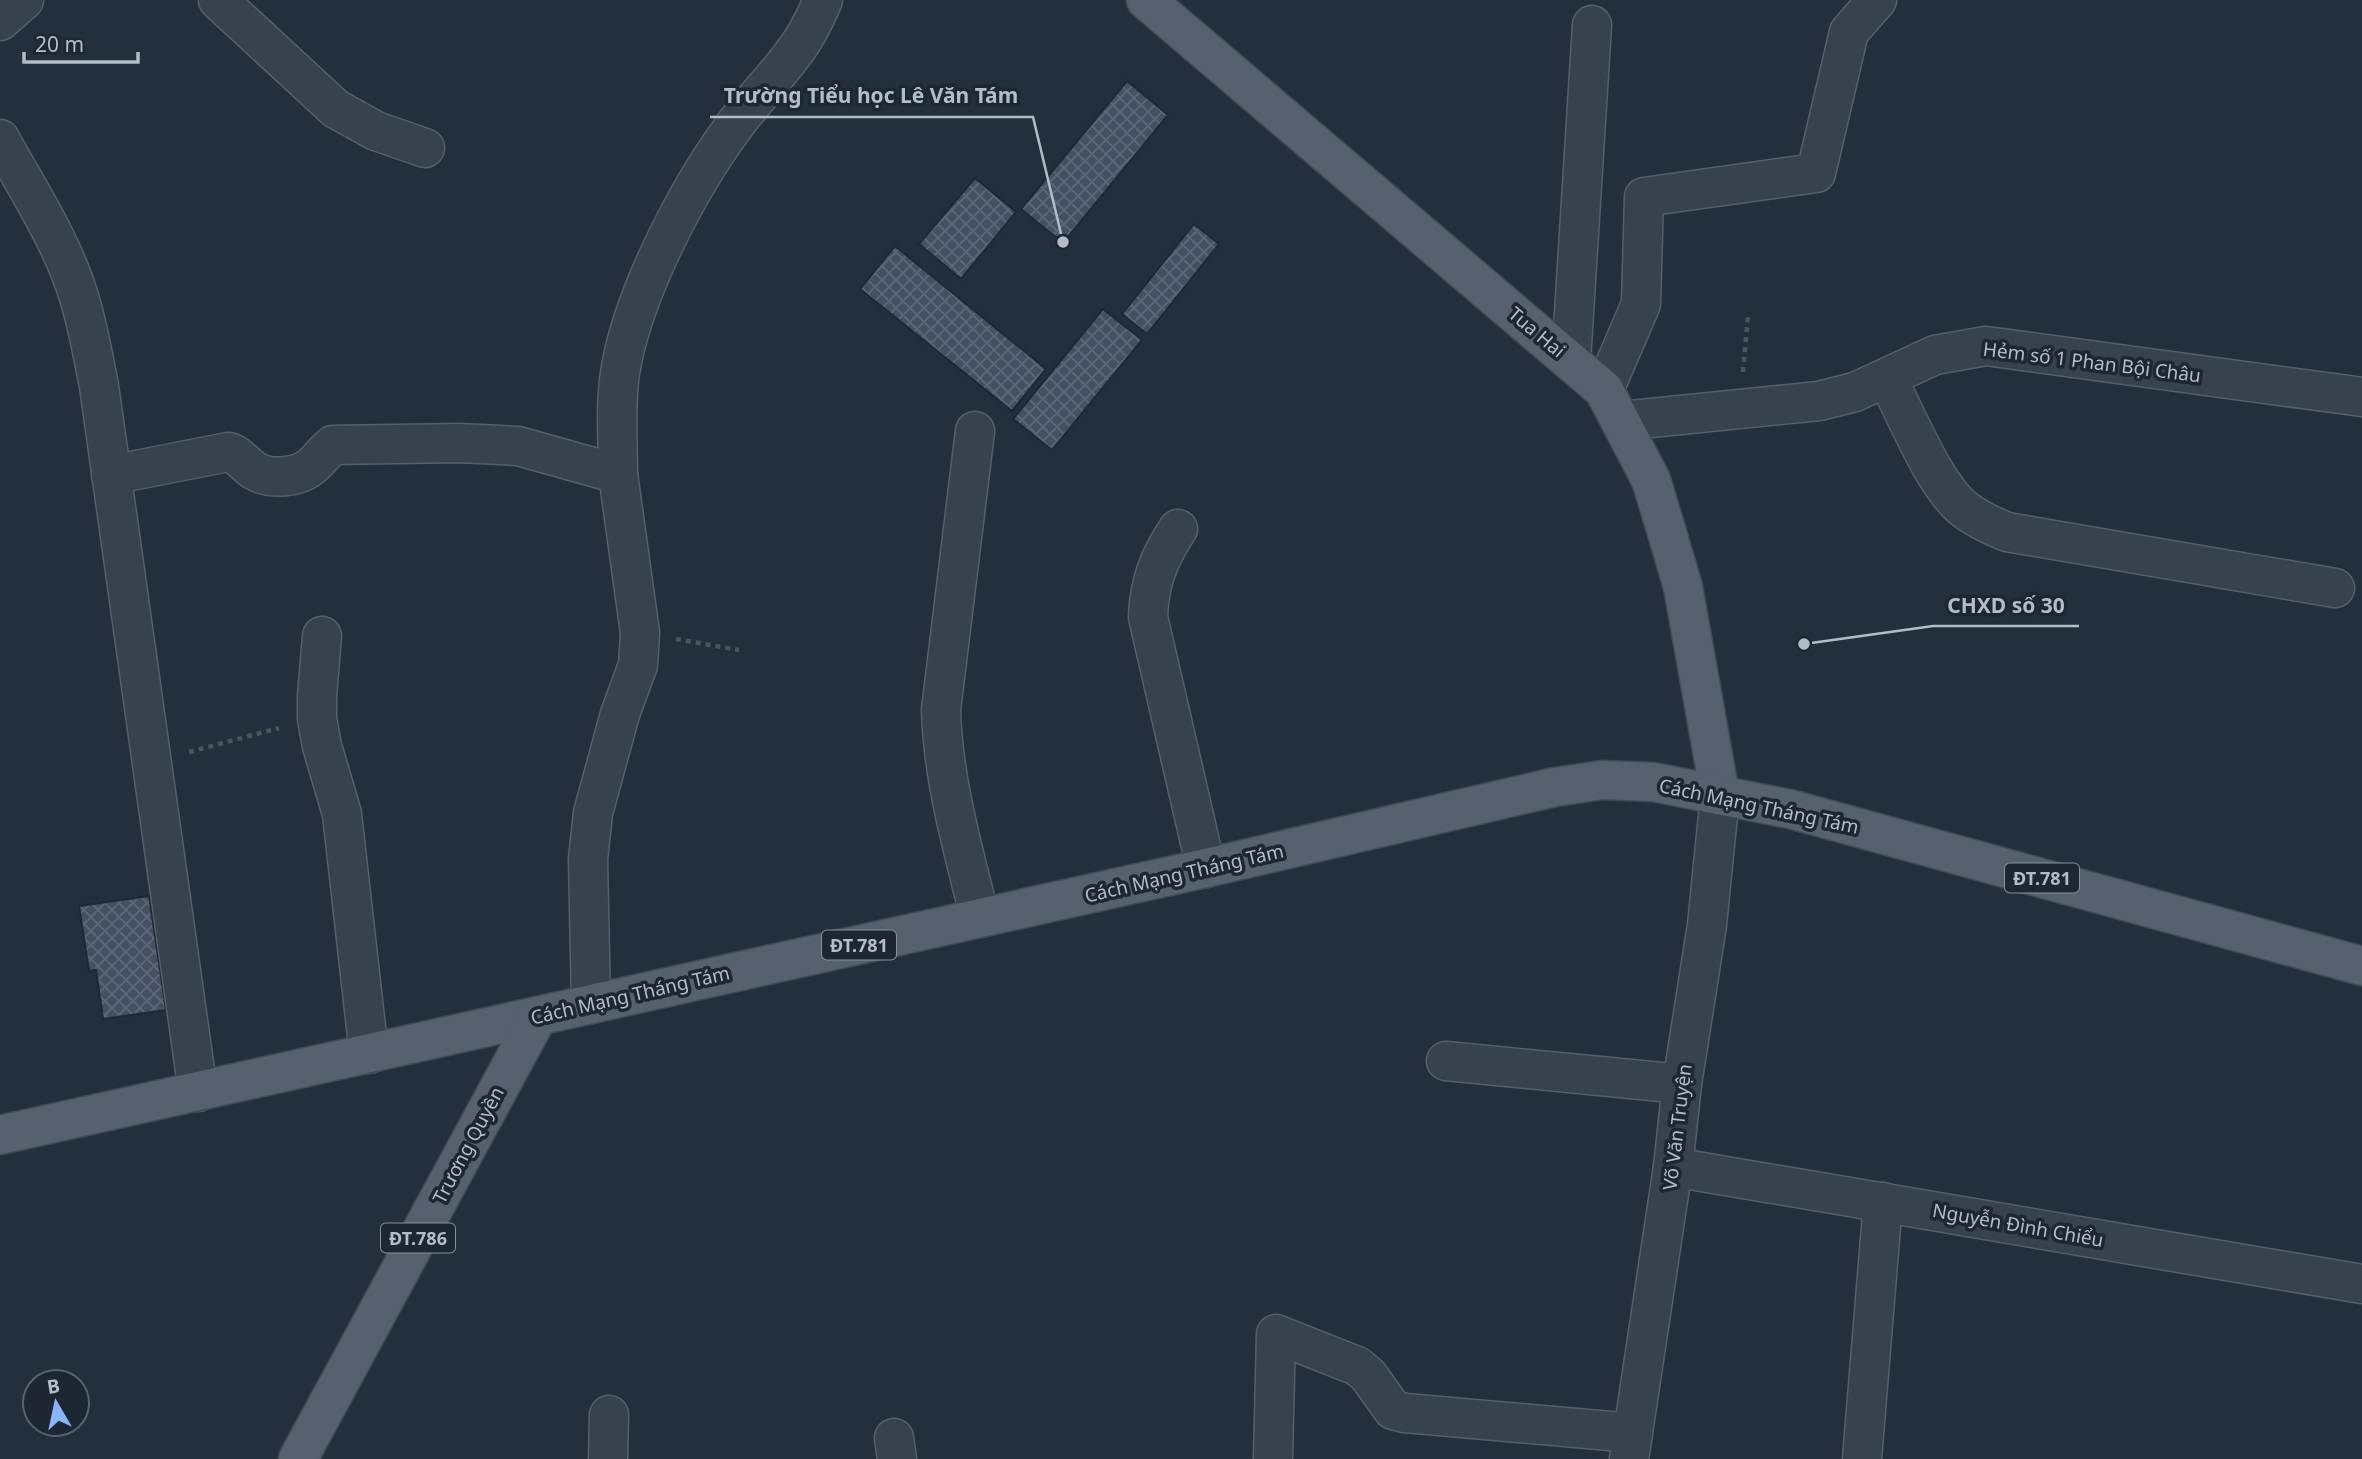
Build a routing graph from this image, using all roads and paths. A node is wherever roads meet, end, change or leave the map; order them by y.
1 (24, 0) edge
2 (218, 0) edge
3 (823, 0) edge
4 (1146, 0) edge
5 (1877, 0) edge
6 (0, 21) edge
7 (1592, 25) dead end
8 (0, 139) edge
9 (425, 148) dead end
10 (1748, 316) dead end
11 (1571, 361) junction
12 (1887, 379) junction
13 (2362, 397) edge
14 (1613, 405) junction
15 (1740, 408) junction
16 (975, 431) dead end
17 (618, 474) junction
18 (111, 475) junction
19 (1178, 529) dead end
20 (2335, 588) dead end
21 (640, 633) junction
22 (322, 636) dead end
23 (739, 650) dead end
24 (317, 719) junction
25 (185, 753) dead end
26 (1720, 794) junction
27 (1206, 868) junction
28 (980, 918) junction
29 (2362, 966) edge
30 (591, 1004) junction
31 (538, 1016) junction
32 (369, 1054) junction
33 (1446, 1061) dead end
34 (1682, 1084) junction
35 (198, 1091) junction
36 (0, 1135) edge
37 (1673, 1167) junction
38 (1883, 1202) junction
39 (2362, 1284) edge
40 (610, 1415) dead end
41 (1631, 1446) edge
42 (298, 1459) edge
43 (608, 1459) edge
44 (1273, 1459) edge
45 (1862, 1459) edge

1 - 6 street
2 - 9 street
3 - 17 street
4 - 11 main road, Tua Hai
5 - 14 street
7 - 11 street
8 - 18 street
10 - 15 path
11 - 14 main road, Tua Hai
12 - 13 street, Hẻm số 1 Phan Bội Châu
12 - 15 street, Hẻm số 1 Phan Bội Châu
12 - 20 street
14 - 15 street, Hẻm số 1 Phan Bội Châu
14 - 26 main road, Tua Hai
16 - 28 street
17 - 18 street
17 - 21 street
18 - 35 street
19 - 27 street
21 - 23 path
21 - 30 street
22 - 24 street
24 - 25 path
24 - 32 street
26 - 27 main road, Cách Mạng Tháng Tám / ĐT.781
26 - 29 main road, Cách Mạng Tháng Tám / ĐT.781
26 - 34 street, Võ Văn Truyện
27 - 28 main road, Cách Mạng Tháng Tám / ĐT.781
28 - 30 main road, Cách Mạng Tháng Tám / ĐT.781
30 - 31 main road, Cách Mạng Tháng Tám / ĐT.781
31 - 32 main road, Cách Mạng Tháng Tám / ĐT.781
31 - 42 main road, Trương Quyền / ĐT.786
32 - 35 main road, Cách Mạng Tháng Tám / ĐT.781
33 - 34 street
34 - 37 street, Võ Văn Truyện
35 - 36 main road, Cách Mạng Tháng Tám / ĐT.781
37 - 38 street, Nguyễn Đình Chiểu
37 - 41 street, Võ Văn Truyện
38 - 39 street, Nguyễn Đình Chiểu
38 - 45 street
40 - 43 street
41 - 44 street

